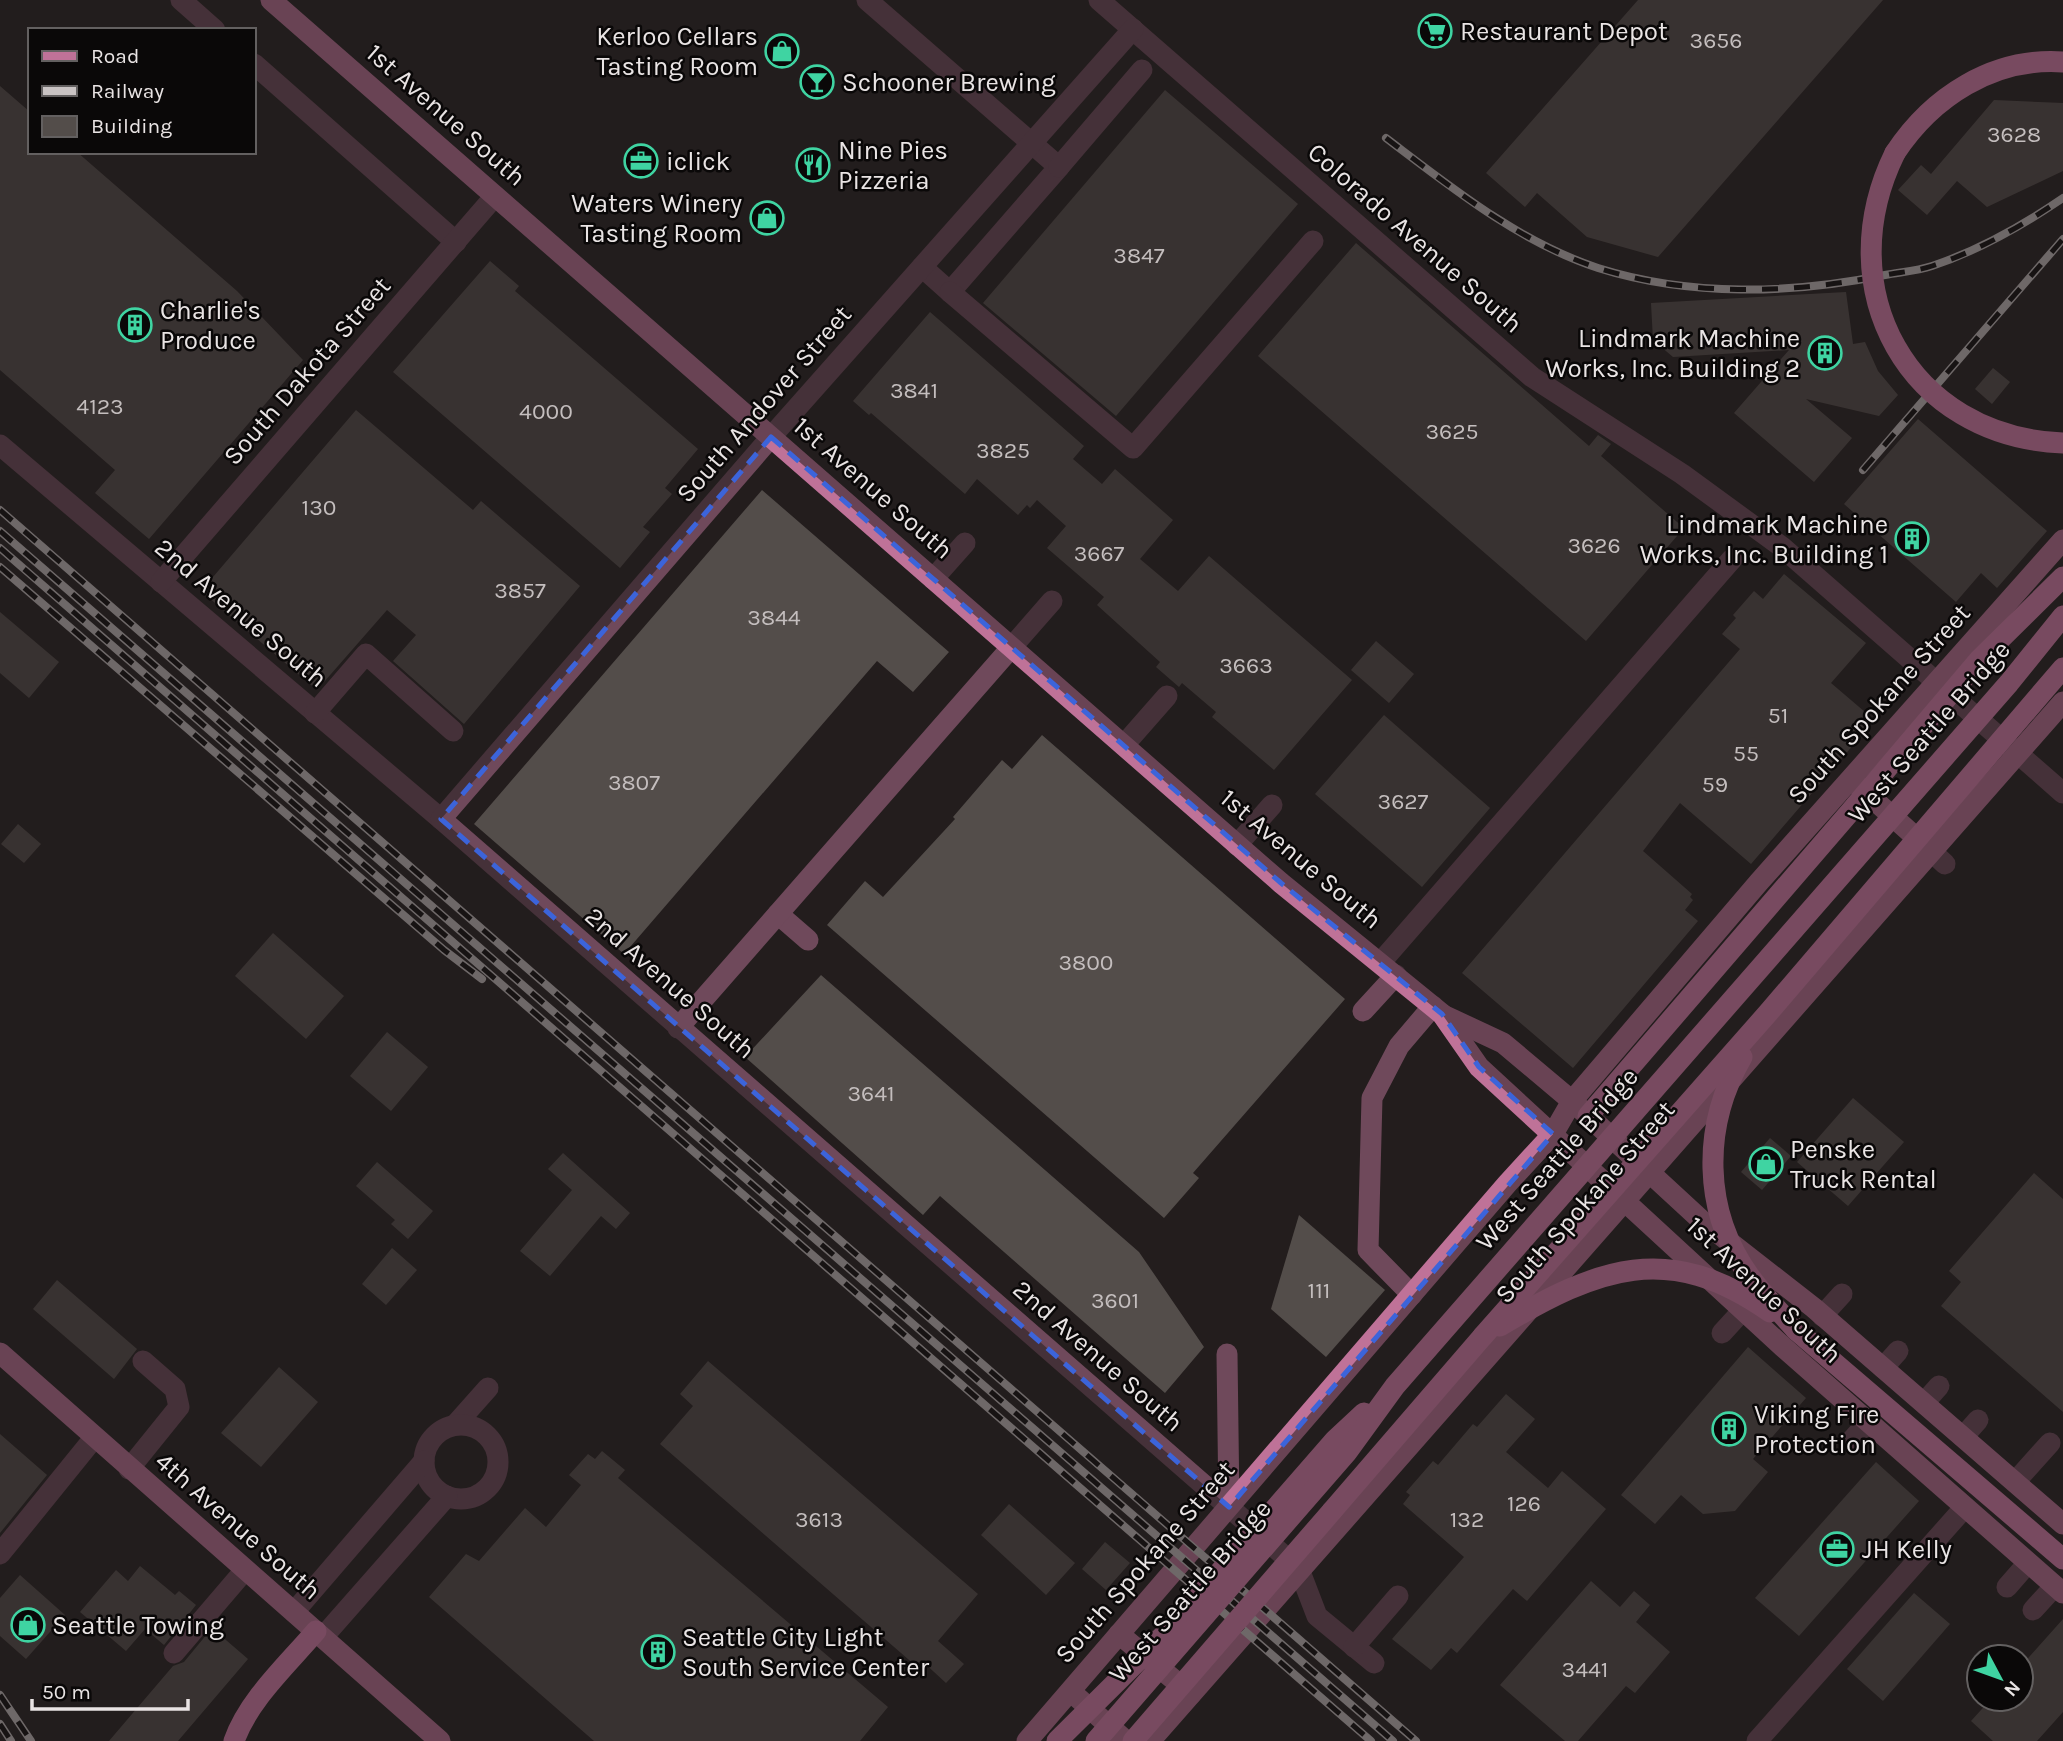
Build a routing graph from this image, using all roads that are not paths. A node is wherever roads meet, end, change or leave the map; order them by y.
1 (181, 0) edge
2 (271, 0) edge
3 (867, 0) edge
4 (1099, 0) edge
5 (213, 28) edge
6 (1127, 35) junction
7 (2063, 62) edge
8 (256, 66) edge
9 (1142, 70) dead end
10 (1031, 143) junction
11 (1059, 167) junction
12 (495, 196) junction
13 (1313, 241) dead end
14 (456, 242) junction
15 (922, 267) junction
16 (950, 292) junction
17 (771, 437) junction
18 (2063, 443) edge
19 (0, 445) edge
20 (2063, 540) edge
21 (965, 543) dead end
22 (1732, 559) dead end
23 (2063, 577) edge
24 (933, 579) junction
25 (161, 582) junction
26 (1052, 601) dead end
27 (2063, 616) edge
28 (1011, 646) junction
29 (2063, 668) edge
30 (1937, 681) junction
31 (1167, 696) dead end
32 (2063, 702) edge
33 (315, 713) junction
34 (453, 731) dead end
35 (1124, 745) junction
36 (2019, 754) junction
37 (1850, 779) junction
38 (2063, 793) edge
39 (1272, 805) dead end
40 (441, 819) junction
41 (1237, 845) junction
42 (1939, 858) junction
43 (778, 914) junction
44 (808, 940) dead end
45 (1388, 968) junction
46 (1437, 1010) junction
47 (1363, 1012) dead end
48 (1768, 1013) junction
49 (678, 1028) junction
50 (1572, 1101) junction
51 (1588, 1116) junction
52 (1553, 1134) junction
53 (1648, 1172) junction
54 (1625, 1198) junction
55 (1842, 1294) dead end
56 (1412, 1295) junction
57 (1743, 1310) junction
58 (1822, 1316) junction
59 (1796, 1330) junction
60 (1722, 1333) dead end
61 (1483, 1336) junction
62 (1898, 1351) dead end
63 (0, 1353) edge
64 (1227, 1354) dead end
65 (143, 1361) dead end
66 (1883, 1368) junction
67 (1395, 1386) junction
68 (1939, 1386) dead end
69 (488, 1388) dead end
70 (1924, 1403) junction
71 (1978, 1420) dead end
72 (1868, 1422) junction
73 (456, 1424) junction
74 (1963, 1437) junction
75 (94, 1438) junction
76 (1852, 1440) dead end
77 (2049, 1443) dead end
78 (424, 1461) junction
79 (129, 1469) junction
80 (2015, 1482) junction
81 (447, 1496) junction
82 (1229, 1507) junction
83 (1965, 1507) junction
84 (2063, 1524) edge
85 (0, 1554) edge
86 (2063, 1559) edge
87 (2028, 1563) junction
88 (1299, 1569) junction
89 (246, 1570) junction
90 (2007, 1587) dead end
91 (2059, 1590) edge
92 (1398, 1596) dead end
93 (2034, 1610) dead end
94 (294, 1612) junction
95 (319, 1634) junction
96 (1119, 1634) junction
97 (1354, 1647) junction
98 (174, 1653) dead end
99 (1374, 1663) dead end
100 (1070, 1691) junction
101 (1191, 1694) junction
102 (234, 1741) edge
103 (439, 1741) edge
104 (1027, 1741) edge
105 (1057, 1741) edge
106 (1096, 1741) edge
107 (1126, 1741) edge
108 (1133, 1741) edge
109 (1150, 1741) edge
110 (1757, 1741) edge

1 - 5 street
2 - 12 main road, 1st Avenue South
3 - 10 street
4 - 6 street, Colorado Avenue South
6 - 10 street, South Andover Street
6 - 30 street, Colorado Avenue South
7 - 18 highway, bridge
8 - 14 street
9 - 11 street
10 - 11 street
10 - 15 street, South Andover Street
11 - 16 street
12 - 14 street, South Dakota Street
12 - 17 main road, 1st Avenue South
13 - 16 street
14 - 25 street, South Dakota Street
15 - 16 street
15 - 17 street, South Andover Street
17 - 24 main road, 1st Avenue South
17 - 40 street, South Andover Street
19 - 25 street, 2nd Avenue South
20 - 30 main road, South Spokane Street
21 - 24 street
22 - 45 street
23 - 51 highway, bridge
24 - 28 main road, 1st Avenue South
25 - 33 street, 2nd Avenue South
26 - 28 street
27 - 67 highway, West Seattle Bridge, bridge
28 - 35 main road, 1st Avenue South
28 - 43 street
29 - 48 highway, West Seattle Bridge, bridge
30 - 36 street, Colorado Avenue South
30 - 37 main road, South Spokane Street
31 - 35 street
32 - 36 main road, South Spokane Street
33 - 34 street
33 - 40 street, 2nd Avenue South
35 - 41 main road, 1st Avenue South
36 - 38 street, Colorado Avenue South
36 - 42 main road, South Spokane Street
37 - 42 main road
37 - 50 main road, South Spokane Street
39 - 41 street
40 - 49 street, 2nd Avenue South
41 - 45 main road, 1st Avenue South
42 - 53 main road, South Spokane Street
43 - 44 street
43 - 49 street
45 - 46 main road, 1st Avenue South
45 - 47 street
46 - 50 main road, 1st Avenue South
46 - 52 main road, 1st Avenue South
46 - 56 street
48 - 59 highway, bridge
48 - 61 highway, West Seattle Bridge, bridge
49 - 82 street, 2nd Avenue South
50 - 51 main road, 1st Avenue South
50 - 52 main road, South Spokane Street
51 - 52 main road, South Spokane Street
51 - 53 main road, 1st Avenue South
52 - 54 main road, 1st Avenue South
52 - 56 main road, South Spokane Street
53 - 54 main road, South Spokane Street
53 - 58 main road, 1st Avenue South
54 - 57 main road, 1st Avenue South
54 - 88 main road, South Spokane Street
55 - 58 street
56 - 82 main road, South Spokane Street
57 - 60 street
57 - 72 main road, 1st Avenue South
58 - 66 main road, 1st Avenue South
59 - 61 highway, bridge
59 - 86 highway
61 - 108 highway, West Seattle Bridge, bridge
62 - 66 street
63 - 75 main road, 4th Avenue South
64 - 82 street
65 - 79 street
66 - 70 main road, 1st Avenue South
67 - 105 highway, bridge
67 - 106 highway, West Seattle Bridge, bridge
68 - 70 street
69 - 73 street
70 - 74 main road, 1st Avenue South
71 - 74 street
72 - 76 street
72 - 83 main road, 1st Avenue South
73 - 78 street
73 - 81 street
74 - 80 main road, 1st Avenue South
75 - 79 main road, 4th Avenue South
75 - 85 street
77 - 80 street
78 - 81 street
78 - 94 street
79 - 89 main road, 4th Avenue South
80 - 84 main road, 1st Avenue South
81 - 95 street
82 - 88 street, 2nd Avenue South
82 - 96 main road, South Spokane Street
83 - 87 main road, 1st Avenue South
83 - 110 street
87 - 90 street
87 - 91 main road, 1st Avenue South
88 - 97 street
88 - 101 main road, South Spokane Street
89 - 94 main road, 4th Avenue South
89 - 98 street
91 - 93 street
92 - 97 street
94 - 95 main road, 4th Avenue South
95 - 102 highway
95 - 103 main road, 4th Avenue South
96 - 100 main road, South Spokane Street
96 - 101 main road
97 - 99 street
100 - 104 main road, South Spokane Street
100 - 107 main road
101 - 109 main road, South Spokane Street

